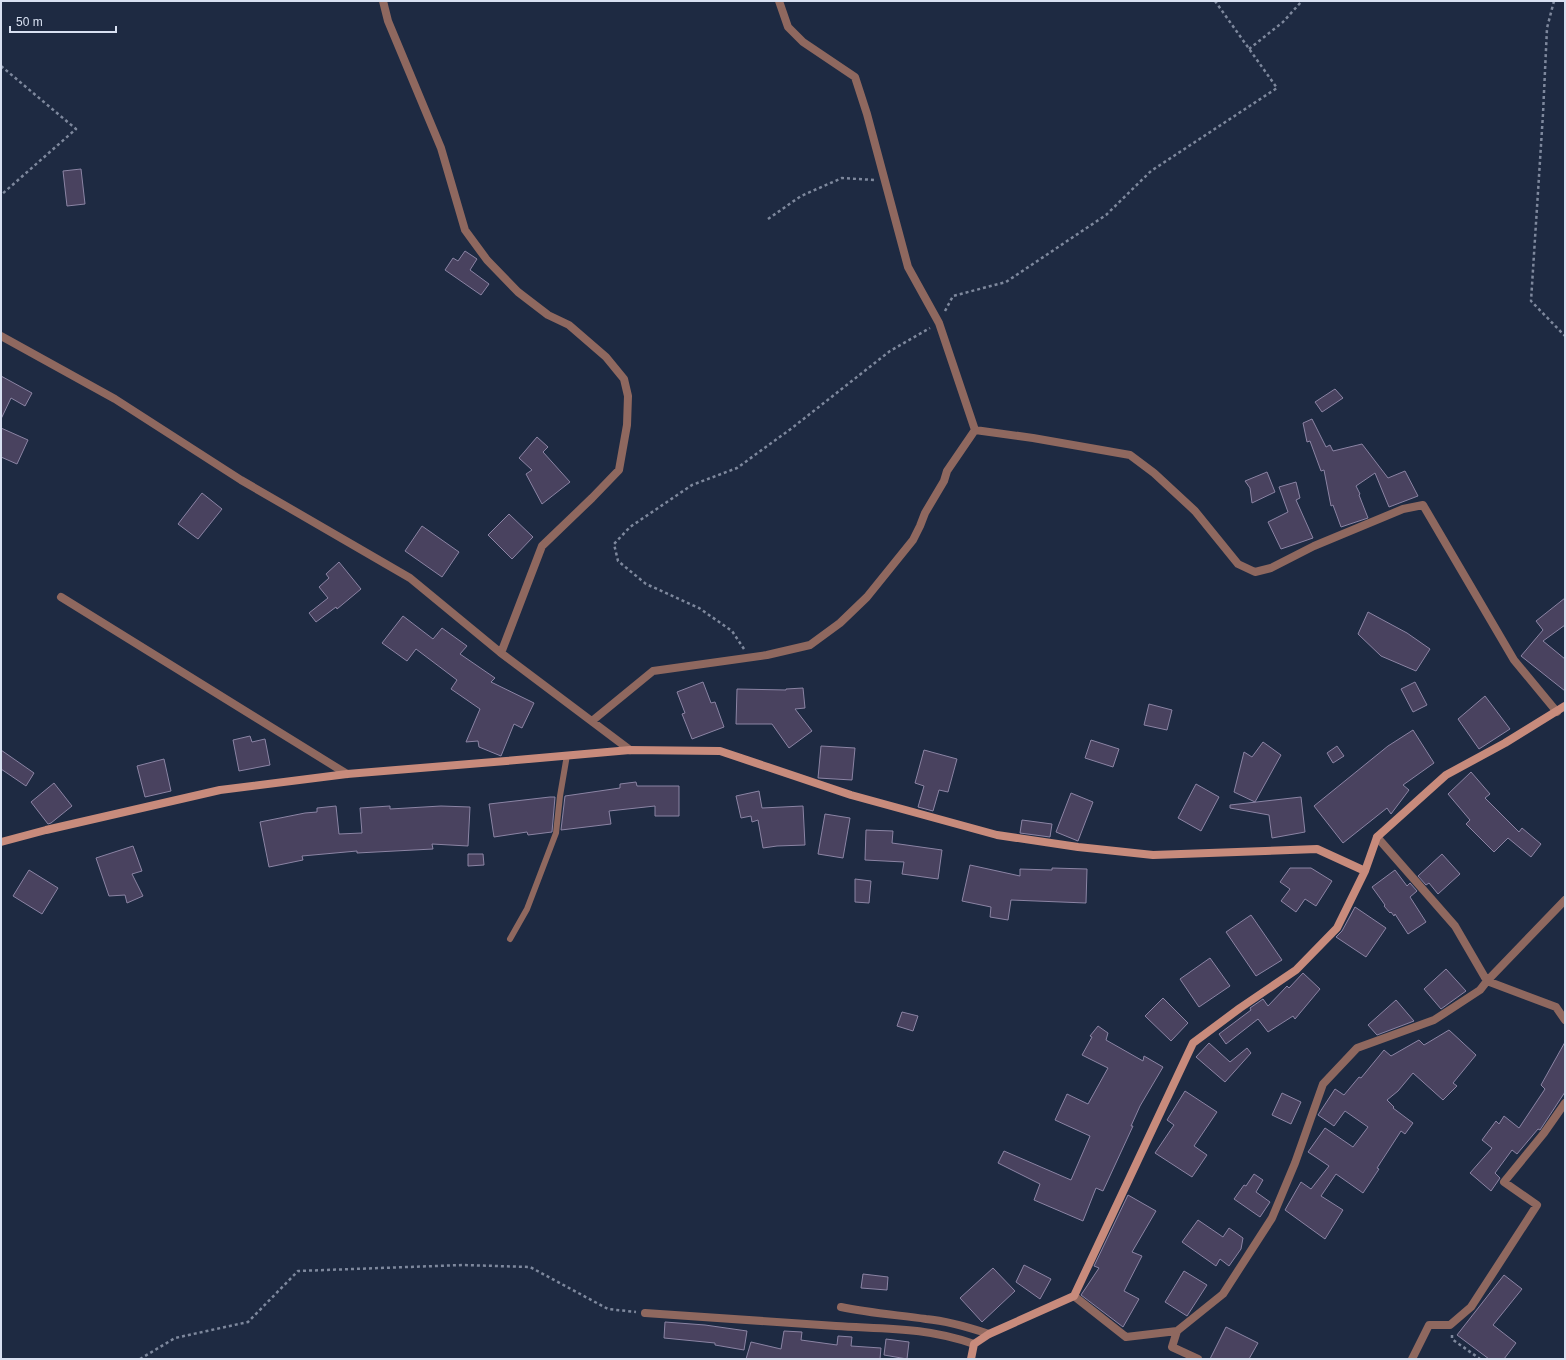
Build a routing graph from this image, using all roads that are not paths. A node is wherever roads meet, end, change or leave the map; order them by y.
1 (383, 1) edge
2 (780, 1) edge
3 (1, 336) edge
4 (975, 430) junction
5 (61, 597) dead end
6 (501, 653) junction
7 (1565, 706) edge
8 (1557, 712) junction
9 (592, 721) junction
10 (630, 750) junction
11 (567, 755) junction
12 (347, 774) junction
13 (1377, 837) junction
14 (1, 842) edge
15 (1364, 871) junction
16 (1565, 900) edge
17 (510, 939) dead end
18 (1487, 981) junction
19 (1565, 1020) edge
20 (1565, 1102) edge
21 (1074, 1296) junction
22 (841, 1307) dead end
23 (644, 1313) road end
24 (1177, 1331) junction
25 (989, 1334) junction
26 (974, 1344) junction
27 (971, 1359) edge
28 (1198, 1359) edge
29 (1412, 1359) edge

1 - 6 street
2 - 4 street
3 - 6 street
4 - 8 street
4 - 9 street
5 - 12 street
6 - 9 street
7 - 8 street
8 - 13 street
9 - 10 street
10 - 11 street
10 - 15 street
11 - 12 street
11 - 17 lane
12 - 14 street
13 - 15 street
13 - 18 street
15 - 21 street
16 - 18 street
18 - 19 street
18 - 24 street
20 - 29 street
21 - 24 street
21 - 25 street
22 - 25 street
23 - 26 street
24 - 28 street
25 - 26 street
26 - 27 street

